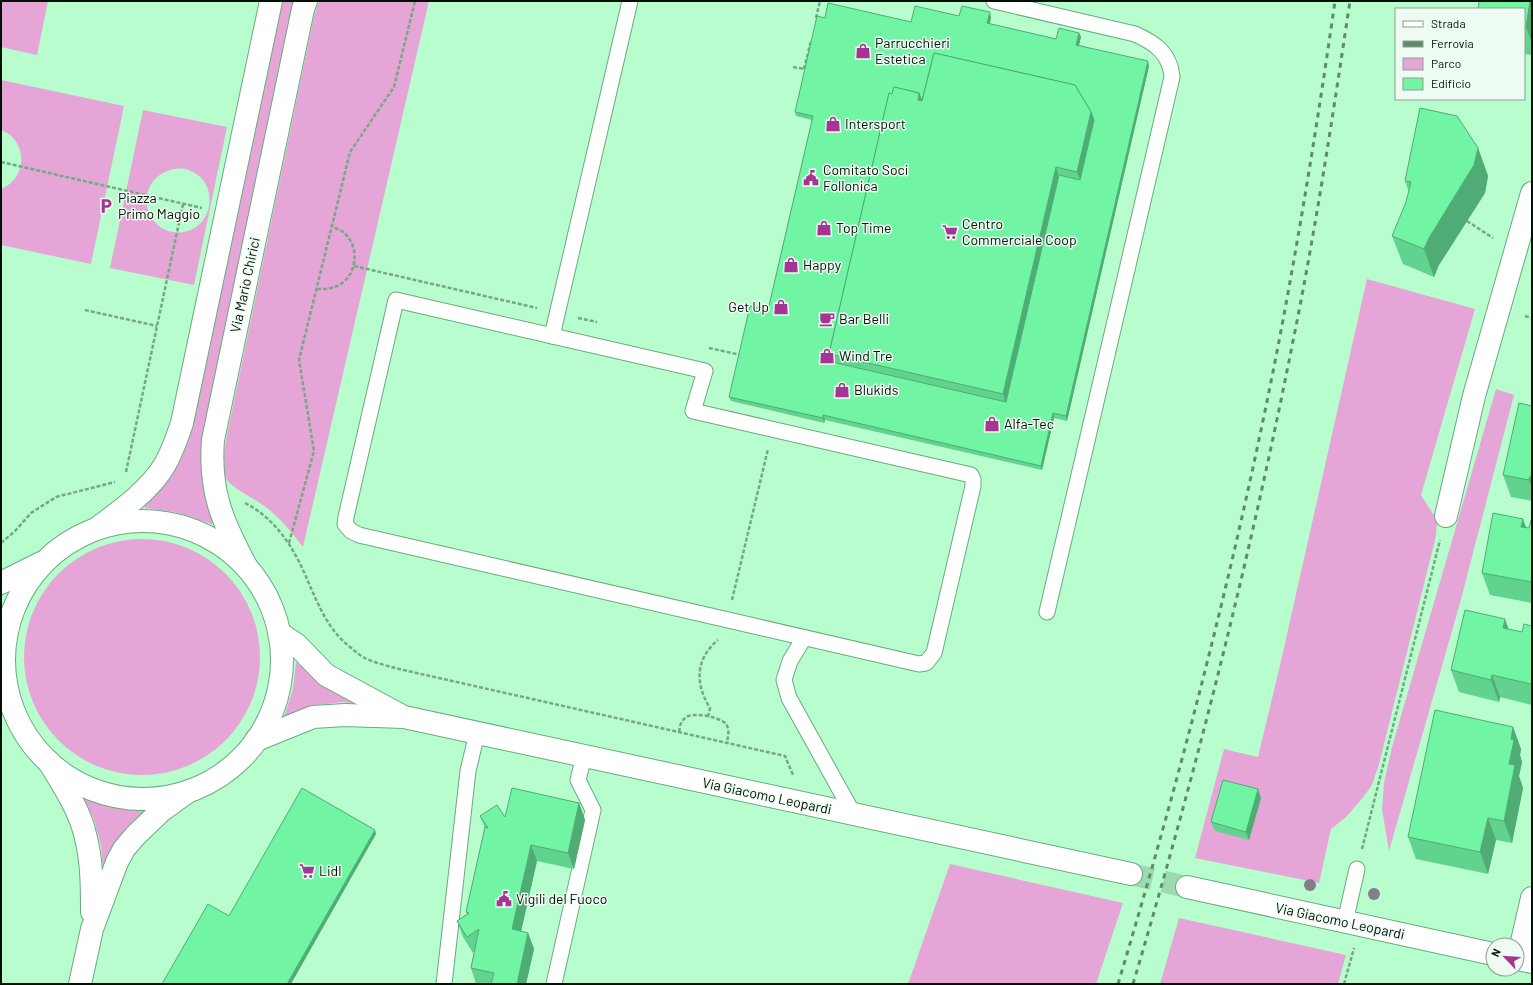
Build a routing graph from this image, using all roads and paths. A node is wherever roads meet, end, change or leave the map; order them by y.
1 (271, 1) edge
2 (306, 1) edge
3 (415, 1) edge
4 (630, 1) edge
5 (820, 1) edge
6 (994, 1) edge
7 (815, 24) edge
8 (812, 39) edge
9 (793, 67) dead end
10 (1, 162) edge
11 (1532, 193) edge
12 (183, 204) junction
13 (226, 213) junction
14 (1467, 221) dead end
15 (332, 226) junction
16 (1486, 234) dead end
17 (317, 289) junction
18 (85, 310) dead end
19 (1525, 316) dead end
20 (1532, 318) edge
21 (157, 326) junction
22 (552, 336) junction
23 (772, 429) junction
24 (126, 472) dead end
25 (117, 482) dead end
26 (214, 488) junction
27 (1446, 516) joint
28 (96, 529) junction
29 (1, 543) edge
30 (289, 544) junction
31 (47, 560) junction
32 (246, 566) junction
33 (1, 583) edge
34 (1047, 612) dead end
35 (728, 620) junction
36 (279, 633) junction
37 (804, 638) junction
38 (6, 695) edge
39 (404, 717) junction
40 (708, 717) junction
41 (679, 732) junction
42 (477, 733) junction
43 (256, 740) junction
44 (727, 743) junction
45 (584, 756) junction
46 (49, 762) junction
47 (186, 793) junction
48 (806, 805) junction
49 (854, 815) junction
50 (1357, 869) joint
51 (1131, 874) tunnel mouth
52 (1187, 887) tunnel mouth
53 (1532, 898) edge
54 (1345, 922) junction
55 (92, 929) junction
56 (1525, 941) edge
57 (1485, 952) edge
58 (1348, 968) dead end
59 (80, 984) edge
60 (444, 984) edge
61 (554, 984) edge
62 (1344, 984) edge

1 - 13 main road
2 - 26 main road, Via Mario Chirici
3 - 15 path
4 - 22 lane
5 - 7 path
6 - 34 lane
8 - 9 path
10 - 12 path
11 - 27 main road
12 - 13 path
12 - 21 path
13 - 28 main road
14 - 16 path
15 - 17 path
15 - 17 path
17 - 30 path
18 - 21 path
19 - 20 path
21 - 24 path
22 - 23 lane
22 - 35 lane
23 - 35 path
23 - 37 lane
25 - 29 path
26 - 30 path
26 - 32 main road, Via Mario Chirici
27 - 50 path
28 - 31 main road, Via Giacomo Leopardi
28 - 32 main road, Via Giacomo Leopardi
30 - 41 path
31 - 33 main road, Via Giacomo Leopardi
31 - 38 main road, Via Giacomo Leopardi
32 - 36 main road, Via Giacomo Leopardi
35 - 37 lane
35 - 40 path
36 - 39 main road, Via Giacomo Leopardi
36 - 43 main road, Via Giacomo Leopardi
37 - 49 lane
38 - 46 main road, Via Giacomo Leopardi
39 - 42 main road, Via Giacomo Leopardi
39 - 43 main road, Via Giacomo Leopardi
40 - 41 path
40 - 44 path
41 - 44 path
42 - 45 main road, Via Giacomo Leopardi
42 - 60 lane
43 - 47 main road, Via Giacomo Leopardi
44 - 48 path
45 - 48 main road, Via Giacomo Leopardi
45 - 61 lane
46 - 47 main road, Via Giacomo Leopardi
46 - 55 main road
47 - 55 main road
48 - 49 main road, Via Giacomo Leopardi
49 - 51 main road, Via Giacomo Leopardi
50 - 54 lane
52 - 54 main road, Via Giacomo Leopardi
53 - 56 main road
54 - 57 main road, Via Giacomo Leopardi
55 - 59 main road
58 - 62 path

